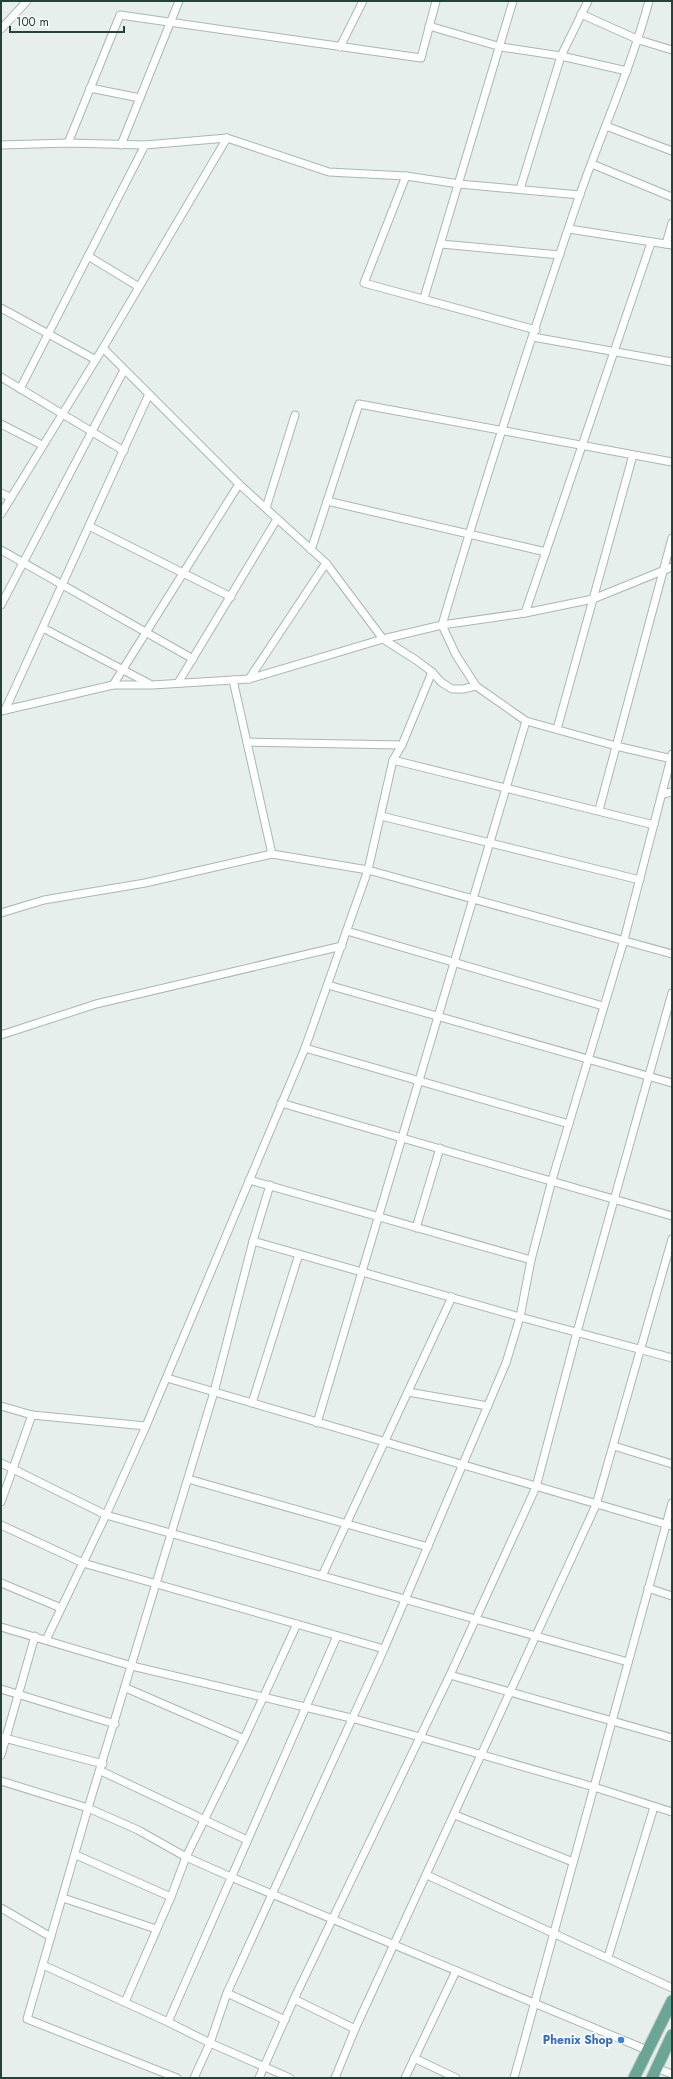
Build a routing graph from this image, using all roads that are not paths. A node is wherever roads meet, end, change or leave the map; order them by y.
1 (26, 1) edge
2 (179, 1) edge
3 (363, 1) edge
4 (436, 1) edge
5 (514, 1) edge
6 (588, 1) edge
7 (649, 1) edge
8 (582, 14) junction
9 (170, 21) junction
10 (429, 26) junction
11 (2, 28) edge
12 (638, 40) junction
13 (340, 47) junction
14 (501, 48) junction
15 (672, 50) edge
16 (561, 56) junction
17 (627, 71) junction
18 (90, 88) junction
19 (140, 98) junction
20 (606, 126) junction
21 (227, 138) junction
22 (68, 143) junction
23 (121, 145) junction
24 (145, 145) junction
25 (2, 147) edge
26 (672, 151) edge
27 (592, 164) junction
28 (406, 176) junction
29 (459, 184) junction
30 (520, 190) junction
31 (580, 195) junction
32 (672, 197) edge
33 (672, 223) edge
34 (569, 229) junction
35 (651, 243) junction
36 (441, 244) junction
37 (669, 245) edge
38 (88, 256) junction
39 (560, 256) junction
40 (139, 287) junction
41 (424, 298) junction
42 (1, 308) edge
43 (536, 330) junction
44 (49, 334) junction
45 (533, 337) junction
46 (103, 348) junction
47 (614, 352) junction
48 (96, 360) junction
49 (672, 362) edge
50 (124, 370) junction
51 (1, 377) edge
52 (20, 389) junction
53 (149, 394) junction
54 (62, 414) junction
55 (295, 415) dead end
56 (1, 424) edge
57 (502, 430) junction
58 (92, 432) junction
59 (42, 445) junction
60 (582, 445) junction
61 (124, 451) junction
62 (634, 455) junction
63 (672, 462) edge
64 (239, 484) junction
65 (1, 493) edge
66 (11, 498) junction
67 (327, 501) junction
68 (266, 508) junction
69 (1, 514) edge
70 (277, 519) junction
71 (89, 526) junction
72 (468, 534) junction
73 (672, 538) edge
74 (1, 550) edge
75 (311, 550) junction
76 (546, 552) junction
77 (23, 562) junction
78 (326, 563) junction
79 (672, 567) edge
80 (663, 571) junction
81 (183, 573) junction
82 (63, 585) junction
83 (231, 597) junction
84 (593, 599) junction
85 (1, 605) edge
86 (525, 613) junction
87 (442, 624) junction
88 (42, 628) junction
89 (146, 632) junction
90 (383, 638) junction
91 (193, 659) junction
92 (122, 670) junction
93 (432, 672) junction
94 (249, 679) junction
95 (234, 680) junction
96 (178, 684) junction
97 (113, 685) junction
98 (152, 685) junction
99 (476, 686) junction
100 (3, 711) edge
101 (526, 721) junction
102 (557, 729) junction
103 (247, 742) junction
104 (402, 745) junction
105 (616, 746) junction
106 (671, 757) edge
107 (393, 760) junction
108 (506, 787) junction
109 (672, 792) edge
110 (663, 794) junction
111 (599, 810) junction
112 (381, 816) junction
113 (654, 824) junction
114 (490, 843) junction
115 (272, 854) junction
116 (368, 870) junction
117 (640, 880) junction
118 (473, 899) junction
119 (1, 913) edge
120 (347, 931) junction
121 (624, 940) junction
122 (342, 946) junction
123 (672, 954) edge
124 (454, 963) junction
125 (328, 985) junction
126 (672, 993) edge
127 (603, 1006) junction
128 (438, 1016) junction
129 (1, 1035) edge
130 (305, 1048) junction
131 (588, 1059) junction
132 (648, 1077) junction
133 (418, 1082) junction
134 (672, 1083) edge
135 (281, 1103) junction
136 (568, 1124) junction
137 (402, 1137) junction
138 (440, 1148) junction
139 (248, 1180) junction
140 (552, 1180) junction
141 (270, 1185) junction
142 (614, 1199) junction
143 (672, 1216) edge
144 (377, 1218) junction
145 (416, 1228) junction
146 (672, 1239) edge
147 (253, 1241) junction
148 (298, 1254) junction
149 (531, 1260) junction
150 (362, 1272) junction
151 (452, 1297) junction
152 (520, 1317) junction
153 (577, 1332) junction
154 (641, 1349) junction
155 (672, 1358) edge
156 (167, 1378) junction
157 (214, 1392) junction
158 (408, 1392) junction
159 (252, 1403) junction
160 (1, 1406) edge
161 (488, 1406) junction
162 (32, 1415) junction
163 (317, 1423) junction
164 (146, 1426) junction
165 (385, 1442) junction
166 (614, 1446) junction
167 (1, 1463) edge
168 (672, 1464) edge
169 (463, 1465) junction
170 (13, 1469) junction
171 (188, 1479) junction
172 (536, 1487) junction
173 (1, 1502) edge
174 (672, 1503) edge
175 (596, 1504) junction
176 (106, 1515) junction
177 (346, 1524) junction
178 (1, 1525) edge
179 (669, 1525) edge
180 (172, 1534) junction
181 (428, 1547) junction
182 (83, 1563) junction
183 (322, 1576) junction
184 (1, 1583) edge
185 (156, 1584) junction
186 (648, 1588) junction
187 (672, 1596) edge
188 (406, 1600) junction
189 (61, 1608) junction
190 (476, 1619) junction
191 (296, 1624) junction
192 (1, 1627) edge
193 (35, 1636) junction
194 (338, 1636) junction
195 (537, 1636) junction
196 (46, 1640) junction
197 (384, 1650) junction
198 (628, 1662) junction
199 (132, 1666) junction
200 (450, 1675) junction
201 (126, 1688) junction
202 (1, 1689) edge
203 (511, 1693) junction
204 (18, 1694) junction
205 (263, 1697) junction
206 (306, 1707) junction
207 (351, 1718) junction
208 (611, 1721) junction
209 (115, 1724) junction
210 (420, 1737) junction
211 (3, 1738) edge
212 (672, 1738) edge
213 (244, 1739) junction
214 (482, 1755) junction
215 (1, 1756) edge
216 (102, 1767) junction
217 (1, 1782) edge
218 (594, 1787) junction
219 (654, 1807) junction
220 (88, 1808) junction
221 (672, 1812) edge
222 (455, 1815) junction
223 (204, 1820) junction
224 (247, 1840) junction
225 (76, 1855) junction
226 (186, 1857) junction
227 (573, 1862) junction
228 (427, 1875) junction
229 (231, 1877) junction
230 (274, 1895) junction
231 (171, 1897) junction
232 (63, 1898) junction
233 (1, 1908) edge
234 (333, 1920) junction
235 (156, 1929) junction
236 (554, 1932) junction
237 (51, 1937) junction
238 (394, 1945) junction
239 (608, 1957) junction
240 (43, 1965) junction
241 (456, 1970) junction
242 (672, 1988) edge
243 (227, 1993) junction
244 (294, 1999) junction
245 (672, 2001) edge
246 (125, 2002) junction
247 (535, 2003) junction
248 (286, 2020) junction
249 (168, 2022) junction
250 (355, 2029) junction
251 (672, 2035) edge
252 (210, 2043) junction
253 (647, 2050) junction
254 (414, 2058) junction
255 (265, 2066) junction
256 (654, 2073) edge
257 (672, 2074) edge
258 (177, 2078) edge
259 (194, 2078) edge
260 (259, 2078) edge
261 (290, 2078) edge
262 (335, 2078) edge
263 (405, 2078) edge
264 (456, 2078) edge
265 (514, 2078) edge
266 (634, 2078) edge

1 - 11 street
2 - 9 street
3 - 13 street
4 - 10 street
5 - 14 street
6 - 8 street
7 - 12 street
8 - 12 street
8 - 16 street
9 - 13 street
9 - 18 street
9 - 19 street
10 - 13 street
10 - 14 street
12 - 15 street
12 - 17 street
14 - 16 street
14 - 29 street
16 - 17 street
16 - 30 street
17 - 20 street
18 - 19 street
18 - 22 street
19 - 23 street
20 - 26 street
20 - 27 street
21 - 24 street
21 - 28 street
21 - 40 street
22 - 23 street
22 - 25 street
23 - 24 street
24 - 38 street
27 - 31 street
27 - 32 street
28 - 29 street
28 - 41 street
29 - 30 street
29 - 36 street
30 - 31 street
31 - 34 street
33 - 37 street
34 - 35 street
34 - 39 street
35 - 37 street
35 - 47 street
36 - 39 street
36 - 41 street
38 - 40 street
38 - 44 street
39 - 43 street
40 - 46 street
41 - 43 street
42 - 44 street
43 - 45 street
44 - 48 street
44 - 52 street
45 - 47 street
45 - 57 street
46 - 48 street
46 - 50 street
47 - 49 street
47 - 60 street
48 - 54 street
50 - 53 street
50 - 58 street
51 - 52 street
52 - 54 street
53 - 61 street
53 - 64 street
54 - 58 street
54 - 59 street
55 - 68 street
56 - 59 street
57 - 60 street
57 - 67 street
57 - 72 street
58 - 61 street
58 - 77 street
59 - 66 street
60 - 62 street
60 - 76 street
61 - 71 street
62 - 63 street
62 - 84 street
64 - 68 street
64 - 81 street
65 - 66 street
66 - 69 street
67 - 72 street
67 - 75 street
68 - 70 street
70 - 75 street
70 - 83 street
71 - 81 street
71 - 82 street
72 - 76 street
72 - 87 street
73 - 80 street
74 - 77 street
75 - 78 street
76 - 86 street
77 - 82 street
77 - 85 street
78 - 90 street
78 - 94 street
79 - 80 street
80 - 84 street
80 - 105 street
81 - 83 street
81 - 89 street
82 - 88 street
82 - 89 street
83 - 91 street
84 - 86 street
84 - 102 street
86 - 87 street
87 - 90 street
87 - 99 street
88 - 92 street
88 - 100 street
89 - 91 street
89 - 92 street
90 - 93 street
90 - 94 street
91 - 96 street
92 - 97 street
92 - 98 street
93 - 99 street
93 - 104 street
94 - 95 street
95 - 96 street
95 - 103 street
96 - 98 street
97 - 98 street
97 - 100 street
99 - 101 street
101 - 102 street
101 - 108 street
102 - 105 street
103 - 104 street
103 - 115 street
104 - 107 street
105 - 106 street
105 - 111 street
106 - 110 street
107 - 108 street
107 - 112 street
108 - 111 street
108 - 114 street
109 - 110 street
110 - 113 street
111 - 113 street
112 - 114 street
112 - 116 street
113 - 117 street
114 - 117 street
114 - 118 street
115 - 116 street
115 - 119 street
116 - 118 street
116 - 120 street
117 - 121 street
118 - 121 street
118 - 124 street
120 - 122 street
120 - 124 street
121 - 123 street
121 - 127 street
122 - 125 street
122 - 129 street
124 - 127 street
124 - 128 street
125 - 128 street
125 - 130 street
126 - 132 street
127 - 131 street
128 - 131 street
128 - 133 street
130 - 133 street
130 - 135 street
131 - 132 street
131 - 136 street
132 - 134 street
132 - 142 street
133 - 136 street
133 - 137 street
135 - 137 street
135 - 139 street
136 - 140 street
137 - 138 street
137 - 144 street
138 - 140 street
138 - 145 street
139 - 141 street
139 - 156 street
140 - 142 street
140 - 149 street
141 - 144 street
141 - 147 street
142 - 143 street
142 - 153 street
144 - 145 street
144 - 150 street
145 - 149 street
146 - 154 street
147 - 148 street
147 - 157 street
148 - 150 street
148 - 159 street
149 - 152 street
150 - 151 street
150 - 163 street
151 - 152 street
151 - 158 street
152 - 153 street
152 - 161 street
153 - 154 street
153 - 172 street
154 - 155 street
154 - 166 street
156 - 157 street
156 - 164 street
157 - 159 street
157 - 171 street
158 - 161 street
158 - 165 street
159 - 163 street
160 - 162 street
161 - 169 street
162 - 164 street
162 - 170 street
163 - 165 street
164 - 176 street
165 - 169 street
165 - 177 street
166 - 168 street
166 - 175 street
167 - 170 street
169 - 172 street
169 - 181 street
170 - 173 street
170 - 176 street
171 - 177 street
171 - 180 street
172 - 175 street
172 - 190 street
174 - 179 street
175 - 179 street
175 - 195 street
176 - 180 street
176 - 182 street
177 - 181 street
177 - 183 street
178 - 182 street
179 - 186 street
180 - 183 street
180 - 185 street
181 - 188 street
182 - 185 street
182 - 189 street
183 - 188 street
184 - 189 street
185 - 191 street
185 - 199 street
186 - 187 street
186 - 198 street
188 - 190 street
188 - 197 street
189 - 196 street
190 - 195 street
190 - 200 street
191 - 194 street
191 - 205 street
192 - 193 street
193 - 196 street
193 - 204 street
194 - 197 street
194 - 206 street
195 - 198 street
195 - 203 street
196 - 199 street
197 - 207 street
198 - 208 street
199 - 201 street
199 - 205 street
200 - 203 street
200 - 210 street
201 - 209 street
201 - 213 street
202 - 204 street
203 - 208 street
203 - 214 street
204 - 209 street
204 - 211 street
205 - 206 street
205 - 213 street
206 - 207 street
206 - 224 street
207 - 210 street
207 - 230 street
208 - 212 street
208 - 218 street
209 - 216 street
210 - 214 street
210 - 234 street
211 - 215 street
211 - 216 street
213 - 223 street
214 - 218 street
214 - 222 street
216 - 220 street
216 - 223 street
217 - 220 street
218 - 219 street
218 - 227 street
219 - 221 street
219 - 239 street
220 - 225 street
220 - 226 street
222 - 227 street
222 - 228 street
223 - 224 street
223 - 226 street
224 - 229 street
225 - 231 street
225 - 232 street
226 - 229 street
226 - 231 street
227 - 236 street
228 - 236 street
228 - 238 street
229 - 230 street
229 - 249 street
230 - 234 street
230 - 243 street
231 - 235 street
232 - 235 street
232 - 237 street
233 - 237 street
234 - 238 street
234 - 244 street
235 - 246 street
236 - 239 street
236 - 247 street
237 - 240 street
238 - 241 street
238 - 250 street
239 - 242 street
240 - 246 street
240 - 258 street
241 - 247 street
241 - 254 street
243 - 248 street
243 - 252 street
244 - 248 street
244 - 250 street
245 - 253 main road
246 - 249 street
247 - 253 street
247 - 265 street
248 - 255 street
249 - 252 street
250 - 262 street
251 - 256 main road
252 - 255 street
252 - 259 street
253 - 266 main road
254 - 263 street
254 - 264 street
255 - 260 street
255 - 261 street
256 - 257 street

